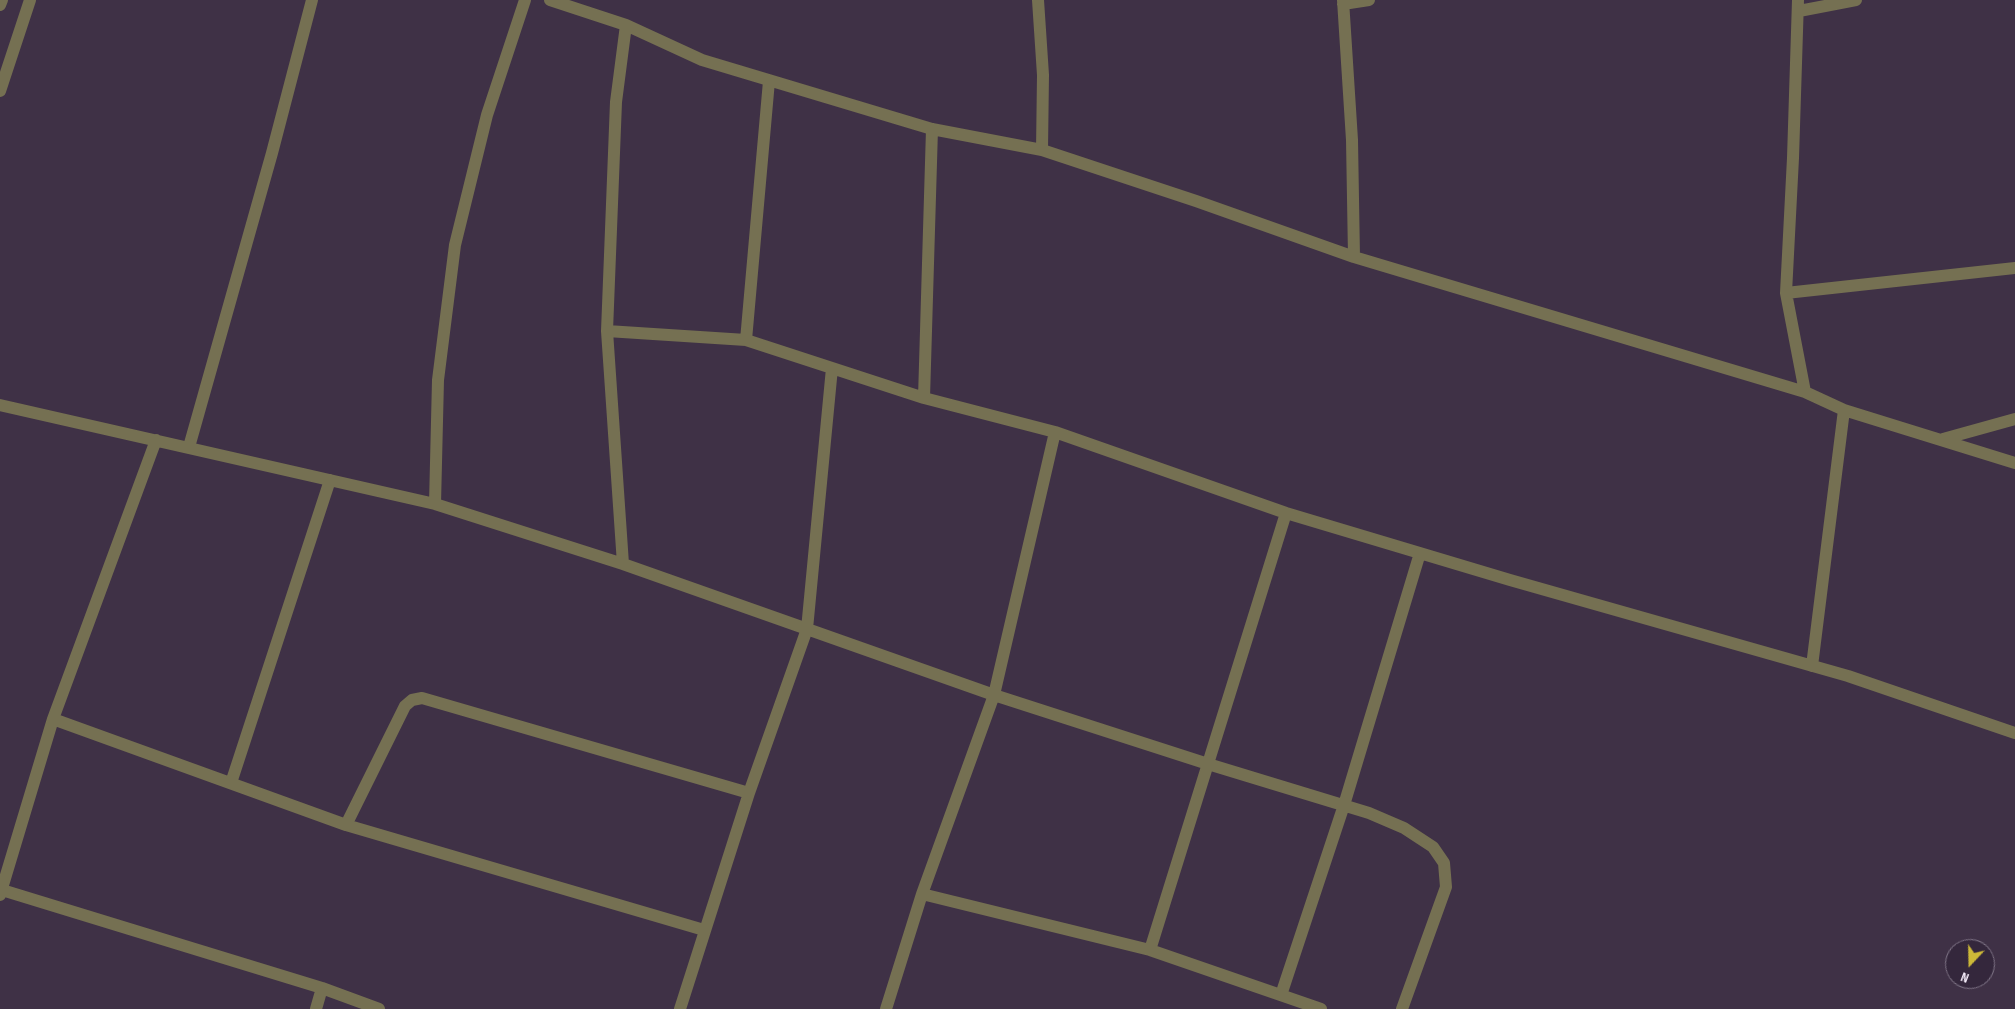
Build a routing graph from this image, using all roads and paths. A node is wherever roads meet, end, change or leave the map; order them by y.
1 (2, 0) edge
2 (30, 0) edge
3 (312, 0) edge
4 (525, 0) edge
5 (550, 0) edge
6 (1038, 0) edge
7 (1370, 0) edge
8 (1856, 0) edge
9 (1343, 2) edge
10 (0, 5) edge
11 (1799, 6) edge
12 (626, 25) junction
13 (769, 81) junction
14 (0, 90) edge
15 (932, 129) junction
16 (1042, 150) junction
17 (1354, 257) junction
18 (2015, 268) edge
19 (1786, 293) junction
20 (607, 331) junction
21 (746, 340) junction
22 (832, 368) junction
23 (1805, 392) junction
24 (924, 398) junction
25 (0, 405) edge
26 (1844, 410) junction
27 (2015, 418) edge
28 (1055, 432) junction
29 (156, 440) junction
30 (1942, 440) junction
31 (189, 447) junction
32 (2015, 463) edge
33 (330, 480) junction
34 (435, 504) junction
35 (1286, 513) junction
36 (1420, 553) junction
37 (623, 564) junction
38 (807, 628) junction
39 (1812, 666) junction
40 (994, 695) junction
41 (54, 719) junction
42 (2015, 733) edge
43 (1208, 764) junction
44 (231, 783) junction
45 (749, 793) junction
46 (1344, 805) junction
47 (346, 825) junction
48 (1, 892) edge
49 (922, 894) junction
50 (704, 930) junction
51 (1150, 950) junction
52 (322, 988) junction
53 (1281, 995) junction
54 (316, 1009) edge
55 (379, 1009) edge
56 (680, 1009) edge
57 (886, 1009) edge
58 (1321, 1009) edge
59 (1402, 1009) edge

1 - 10 street
2 - 14 street
3 - 31 street
4 - 34 street
5 - 12 street
6 - 16 street
7 - 9 street
8 - 11 street
9 - 17 street
11 - 19 street
12 - 13 street
12 - 20 street
13 - 15 street
13 - 21 street
15 - 16 street
15 - 24 street
16 - 17 street
17 - 23 street
18 - 19 street
19 - 23 street
20 - 21 street
20 - 37 street
21 - 22 street
22 - 24 street
22 - 38 street
23 - 26 street
24 - 28 street
25 - 29 street
26 - 30 street
26 - 39 street
27 - 30 street
28 - 35 street
28 - 40 street
29 - 31 street
29 - 41 street
30 - 32 street
31 - 33 street
33 - 34 street
33 - 44 street
34 - 37 street
35 - 36 street
35 - 43 street
36 - 39 street
36 - 46 street
37 - 38 street
38 - 40 street
38 - 45 street
39 - 42 street
40 - 43 street
40 - 49 street
41 - 44 street
41 - 48 street
43 - 46 street
43 - 51 street
44 - 47 street
45 - 47 street
45 - 50 street
46 - 53 street
46 - 59 street
47 - 50 street
48 - 52 street
49 - 51 street
49 - 57 street
50 - 56 street
51 - 53 street
52 - 54 street
52 - 55 street
53 - 58 street

